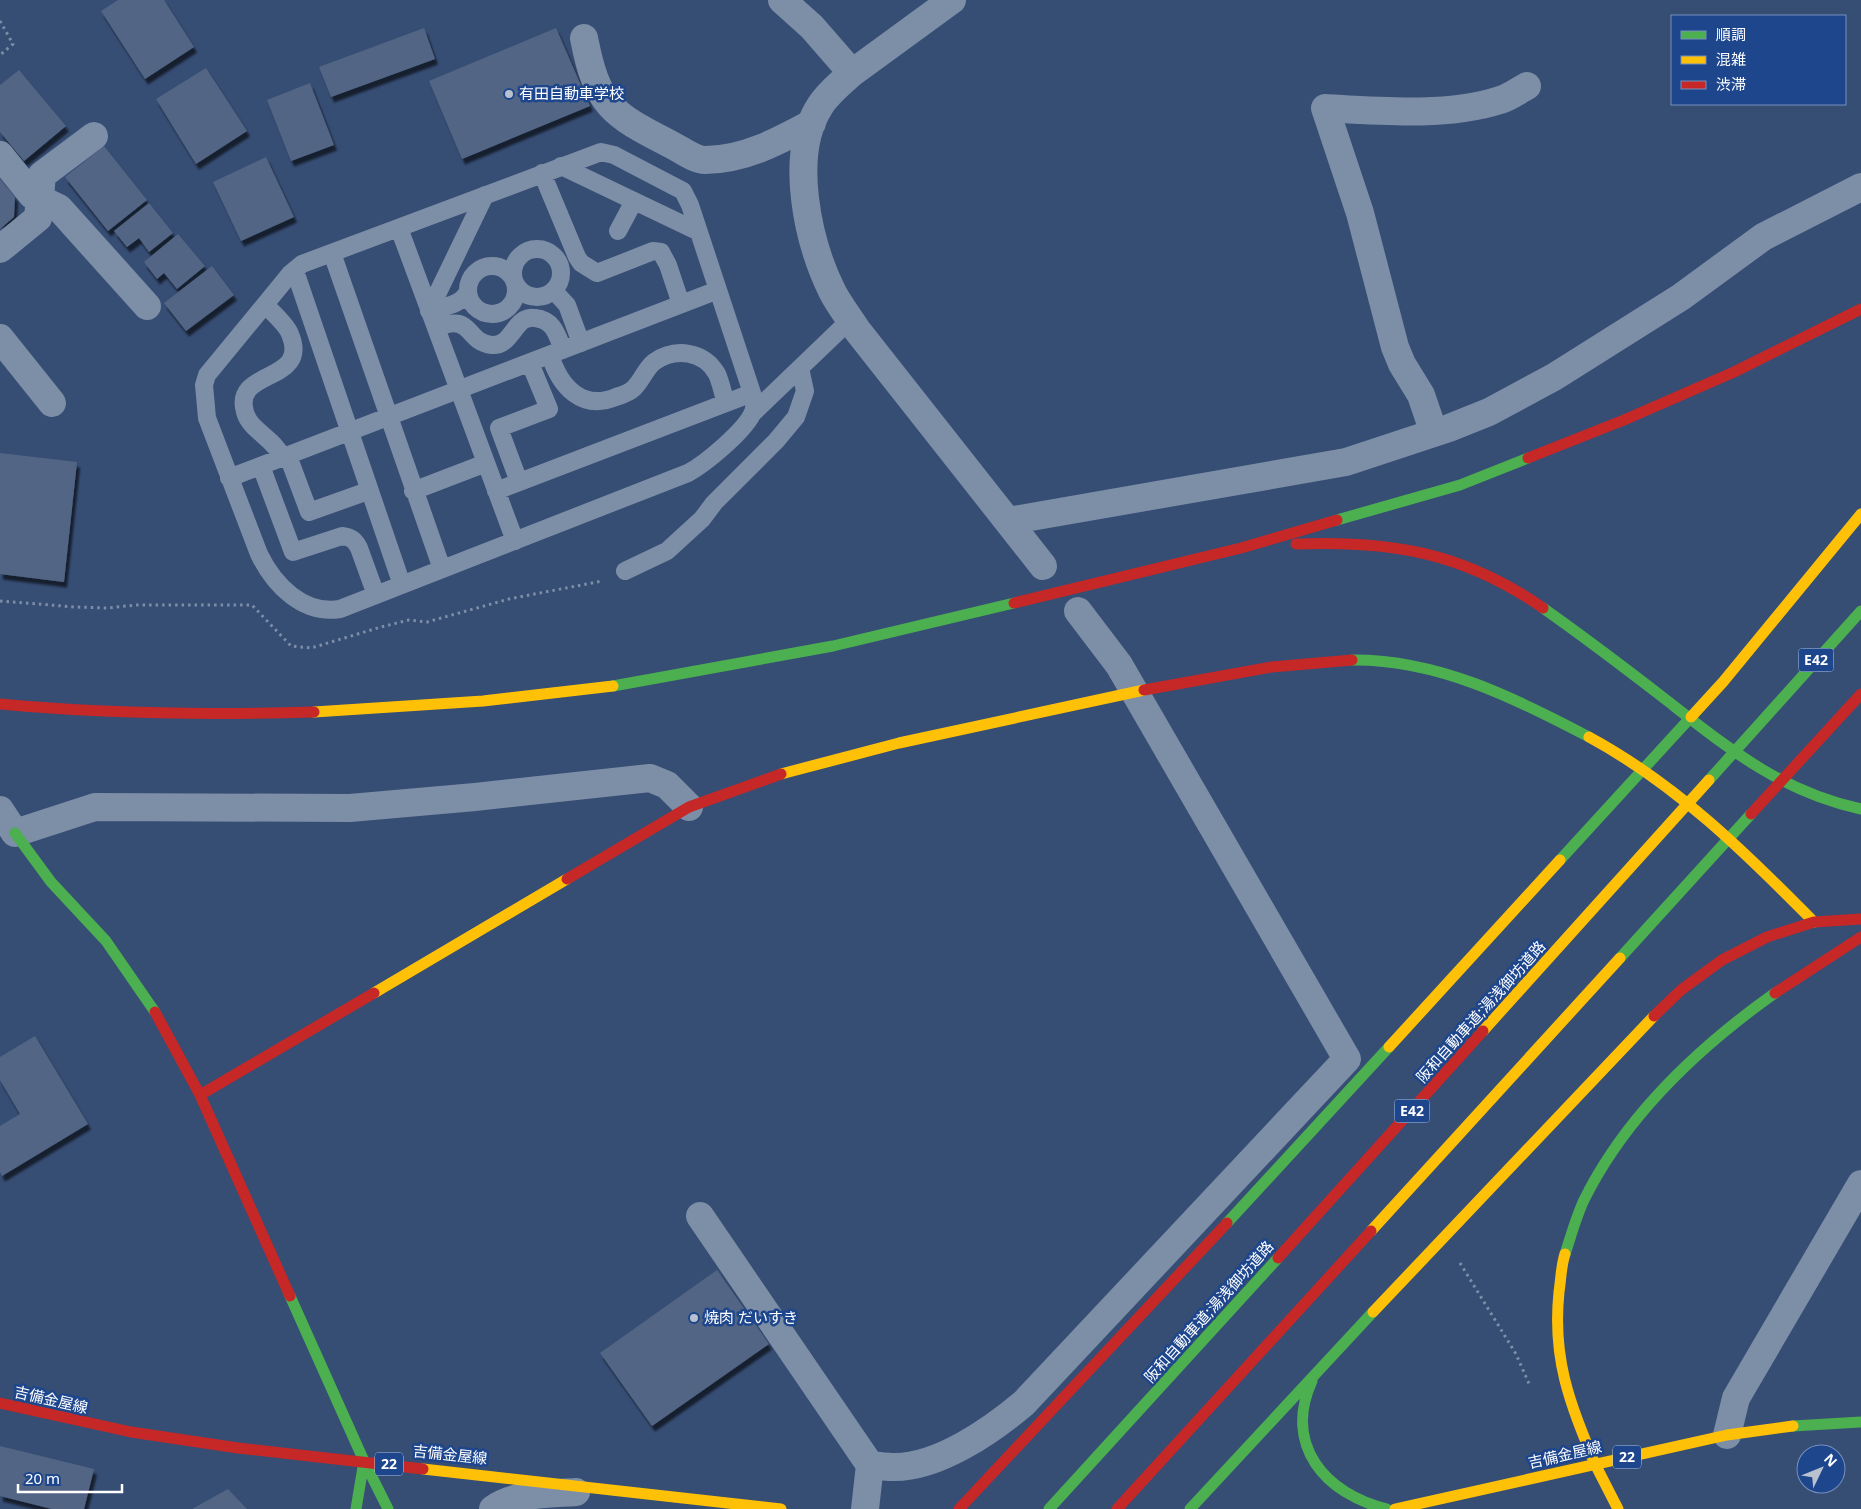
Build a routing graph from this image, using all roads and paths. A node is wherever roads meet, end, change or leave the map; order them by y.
1 (782, 0) edge
2 (952, 0) edge
3 (0, 21) edge
4 (584, 38) dead end
5 (0, 55) edge
6 (852, 73) junction
7 (1527, 86) dead end
8 (812, 123) junction
9 (94, 136) dead end
10 (0, 155) edge
11 (561, 166) junction
12 (542, 173) junction
13 (1861, 187) edge
14 (485, 195) junction
15 (40, 198) junction
16 (634, 201) junction
17 (399, 228) junction
18 (618, 231) dead end
19 (699, 232) junction
20 (0, 249) edge
21 (332, 253) junction
22 (294, 271) junction
23 (515, 281) junction
24 (468, 290) junction
25 (718, 290) junction
26 (554, 291) junction
27 (681, 304) junction
28 (265, 305) junction
29 (147, 306) dead end
30 (1861, 309) edge
31 (429, 311) junction
32 (850, 320) junction
33 (436, 328) junction
34 (0, 338) edge
35 (581, 343) junction
36 (556, 353) junction
37 (530, 363) junction
38 (800, 368) junction
39 (459, 390) junction
40 (752, 393) junction
41 (52, 403) dead end
42 (726, 403) junction
43 (753, 413) junction
44 (388, 417) junction
45 (349, 433) junction
46 (1434, 433) junction
47 (285, 457) junction
48 (486, 463) junction
49 (261, 466) junction
50 (230, 478) junction
51 (519, 482) junction
52 (368, 491) junction
53 (414, 491) junction
54 (496, 491) junction
55 (1861, 514) edge
56 (1008, 521) junction
57 (515, 540) junction
58 (1241, 548) junction
59 (1042, 566) dead end
60 (442, 570) junction
61 (624, 571) dead end
62 (402, 585) junction
63 (376, 595) junction
64 (1078, 611) dead end
65 (1861, 611) edge
66 (1134, 691) junction
67 (1861, 694) edge
68 (0, 704) edge
69 (689, 806) junction
70 (1861, 809) edge
71 (0, 810) edge
72 (15, 833) junction
73 (1861, 919) edge
74 (1814, 922) junction
75 (1861, 937) edge
76 (200, 1095) junction
77 (1861, 1184) edge
78 (700, 1216) dead end
79 (1444, 1236) junction
80 (1316, 1372) junction
81 (1532, 1391) dead end
82 (0, 1403) edge
83 (1861, 1422) edge
84 (1727, 1435) junction
85 (364, 1461) junction
86 (1595, 1464) junction
87 (870, 1465) junction
88 (610, 1488) junction
89 (356, 1509) edge
90 (388, 1509) edge
91 (493, 1509) edge
92 (781, 1509) edge
93 (865, 1509) edge
94 (959, 1509) edge
95 (1049, 1509) edge
96 (1117, 1509) edge
97 (1190, 1509) edge
98 (1387, 1509) edge
99 (1395, 1509) edge
100 (1618, 1509) edge

1 - 6 street
2 - 6 street
3 - 5 path
4 - 8 street
6 - 8 street
7 - 46 street
8 - 32 street
9 - 15 street
10 - 15 street
11 - 12 lane
11 - 16 lane
11 - 19 lane
12 - 14 lane
12 - 27 lane
13 - 46 street
14 - 17 lane
14 - 31 lane
15 - 20 street
15 - 29 street
16 - 18 lane
16 - 19 lane
17 - 21 lane
17 - 31 lane
19 - 25 lane
21 - 22 lane
21 - 44 lane
22 - 28 lane
22 - 45 lane
23 - 24 lane
23 - 24 lane
23 - 26 lane
23 - 26 lane
24 - 31 lane
25 - 27 lane
25 - 40 lane
26 - 35 lane
27 - 35 lane
28 - 47 lane
28 - 50 lane
30 - 58 main road
31 - 33 lane
32 - 38 lane
32 - 56 street
33 - 36 lane
33 - 39 lane
34 - 41 street
35 - 36 lane
36 - 37 lane
36 - 42 lane
37 - 39 lane
37 - 51 lane
38 - 43 lane
38 - 61 lane
39 - 44 lane
39 - 48 lane
40 - 42 lane
40 - 43 lane
42 - 51 lane
43 - 57 lane
44 - 45 lane
44 - 53 lane
45 - 47 lane
45 - 52 lane
46 - 56 street
47 - 49 lane
47 - 52 lane
48 - 53 lane
48 - 54 lane
49 - 50 lane
49 - 63 lane
50 - 63 lane
51 - 54 lane
52 - 62 lane
53 - 60 lane
54 - 57 lane
55 - 94 main road
56 - 59 street
57 - 60 lane
58 - 68 main road
58 - 70 main road
60 - 62 lane
62 - 63 lane
64 - 66 street
65 - 95 main road, 阪和自動車道;湯浅御坊道路 / E42
66 - 69 main road
66 - 74 main road
66 - 87 street
67 - 96 main road
69 - 72 street
69 - 76 main road
71 - 72 street
72 - 76 main road
73 - 74 main road
74 - 79 main road
75 - 86 main road
76 - 85 main road
77 - 84 street
78 - 87 street
79 - 80 main road
79 - 81 path
80 - 97 main road
80 - 98 main road
82 - 85 main road, 吉備金屋線 / 22
83 - 84 main road, 吉備金屋線 / 22
84 - 86 main road, 吉備金屋線 / 22
85 - 88 main road, 吉備金屋線 / 22
85 - 89 main road
85 - 90 main road
86 - 99 main road, 吉備金屋線 / 22
86 - 100 main road
87 - 93 street
88 - 91 street
88 - 92 main road, 吉備金屋線 / 22

